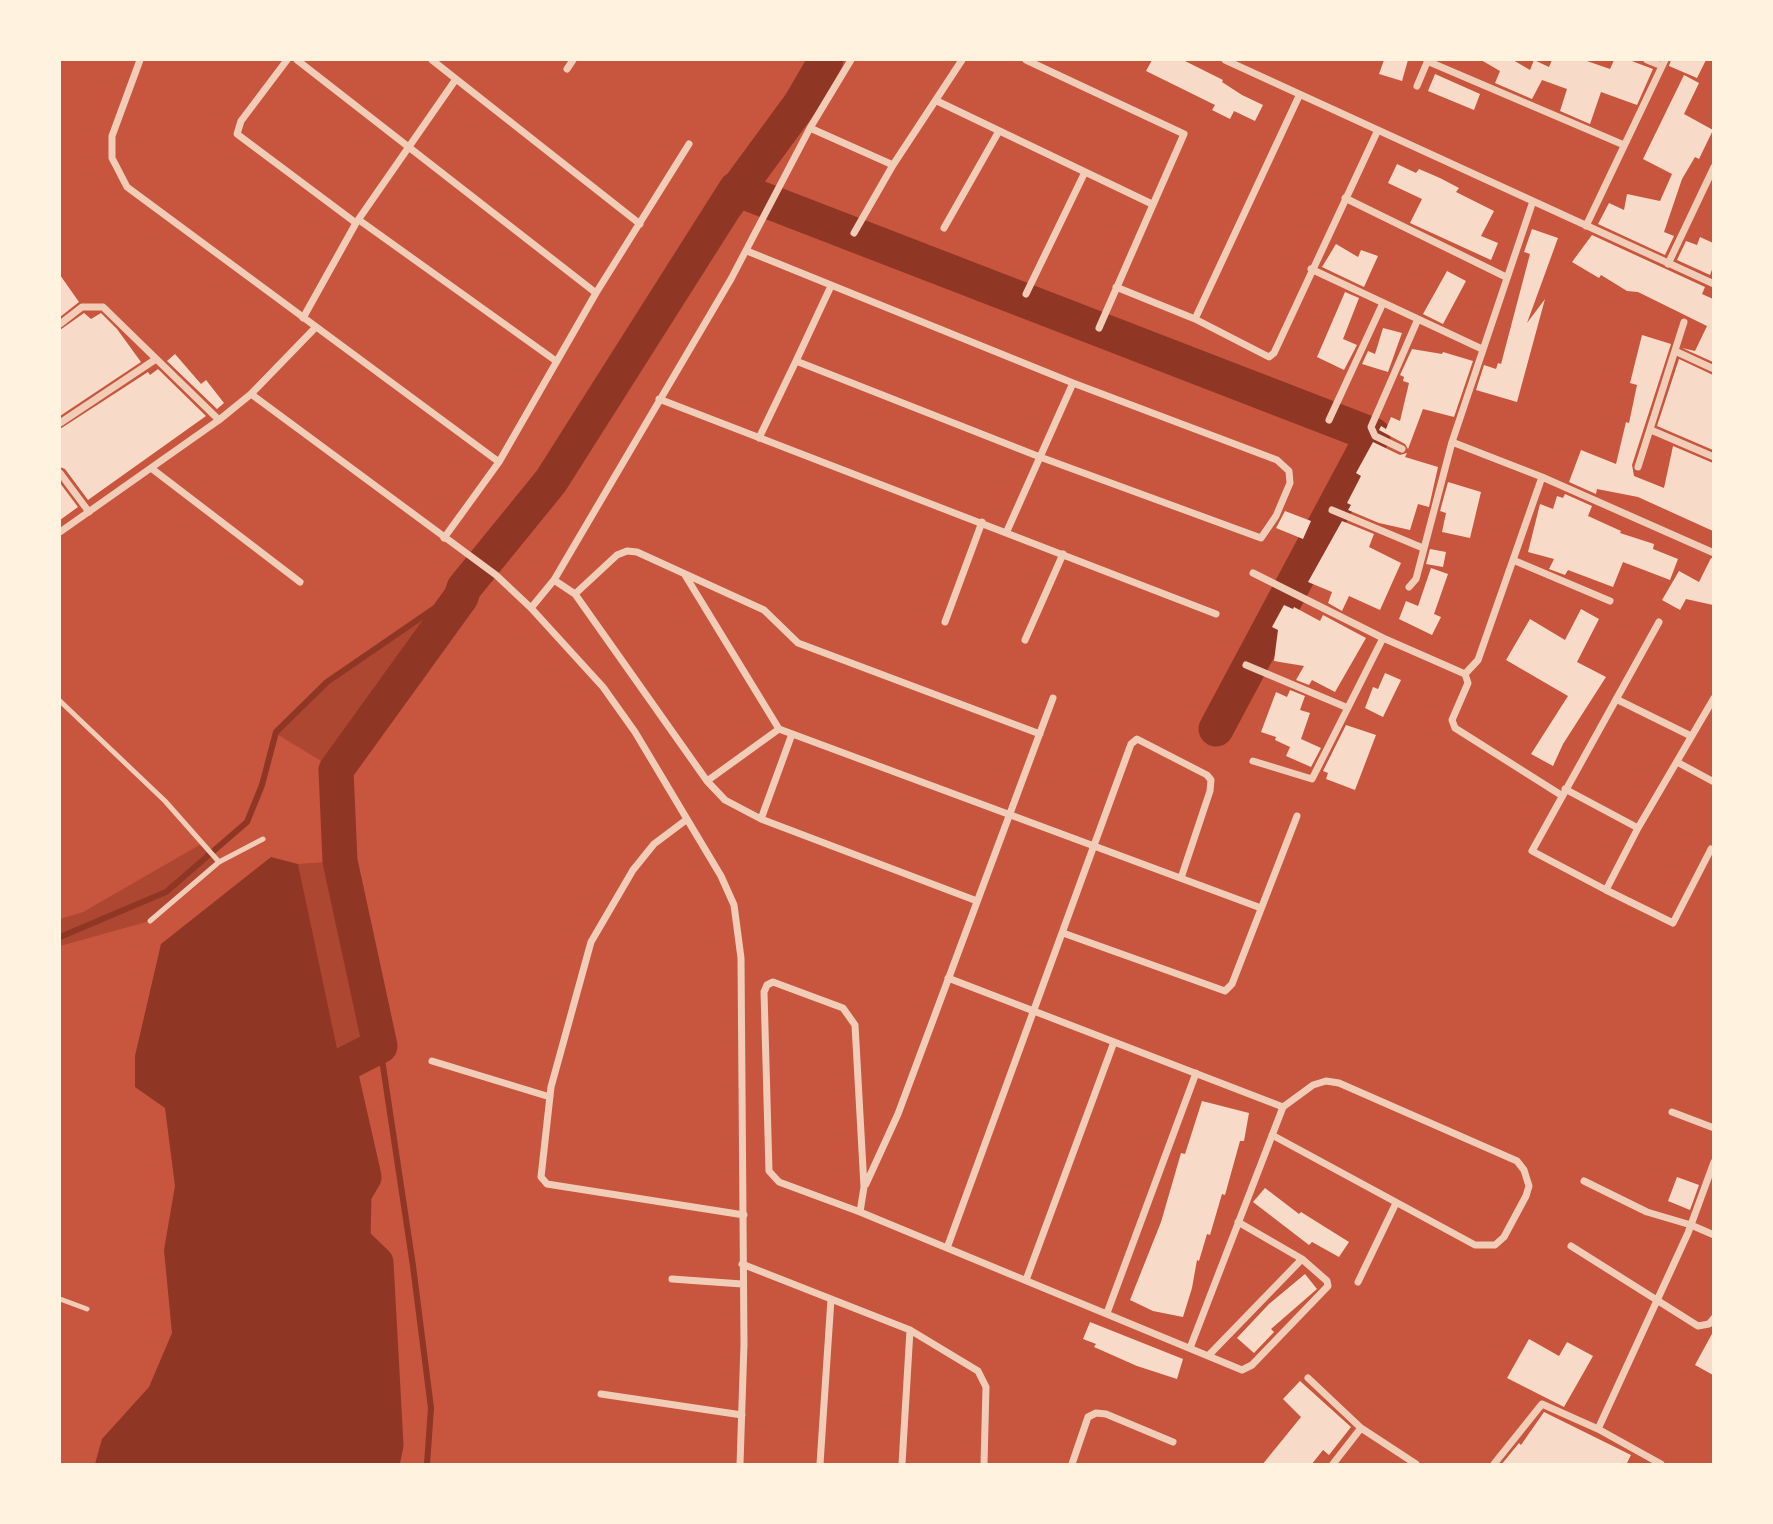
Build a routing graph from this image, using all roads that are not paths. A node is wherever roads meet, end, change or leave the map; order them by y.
1 (139, 60) edge
2 (287, 60) edge
3 (297, 60) edge
4 (432, 60) edge
5 (573, 60) edge
6 (851, 60) edge
7 (962, 60) edge
8 (1026, 60) edge
9 (1225, 60) edge
10 (1427, 60) edge
11 (1647, 60) edge
12 (1664, 63) edge
13 (567, 69) dead end
14 (456, 79) junction
15 (1417, 86) dead end
16 (1299, 96) junction
17 (937, 101) junction
18 (810, 128) junction
19 (999, 131) junction
20 (1377, 132) junction
21 (689, 144) dead end
22 (1624, 145) junction
23 (408, 148) junction
24 (893, 165) junction
25 (1713, 167) edge
26 (1085, 172) junction
27 (1345, 198) junction
28 (1533, 201) junction
29 (1152, 204) junction
30 (358, 222) junction
31 (640, 224) junction
32 (1586, 226) junction
33 (944, 228) dead end
34 (854, 233) dead end
35 (747, 251) junction
36 (1668, 264) junction
37 (1311, 269) junction
38 (1506, 277) junction
39 (1713, 284) edge
40 (831, 286) junction
41 (1116, 286) junction
42 (596, 293) junction
43 (1026, 294) dead end
44 (1383, 303) junction
45 (303, 318) junction
46 (1195, 319) junction
47 (1418, 319) junction
48 (1684, 322) dead end
49 (60, 324) edge
50 (315, 328) junction
51 (1099, 328) dead end
52 (1482, 349) junction
53 (1675, 351) junction
54 (156, 359) junction
55 (556, 361) junction
56 (796, 361) junction
57 (1713, 369) edge
58 (1073, 383) junction
59 (251, 394) junction
60 (659, 399) junction
61 (219, 420) junction
62 (1329, 420) dead end
63 (60, 423) edge
64 (1651, 430) junction
65 (759, 438) junction
66 (1452, 442) junction
67 (1402, 449) dead end
68 (1040, 457) junction
69 (1713, 457) edge
70 (499, 462) junction
71 (1638, 467) dead end
72 (151, 468) junction
73 (60, 473) edge
74 (1542, 477) junction
75 (1332, 510) dead end
76 (89, 512) junction
77 (982, 522) junction
78 (1007, 531) junction
79 (60, 532) edge
80 (444, 538) junction
81 (1423, 548) junction
82 (1713, 553) edge
83 (1063, 554) junction
84 (1513, 560) junction
85 (1253, 573) dead end
86 (685, 575) junction
87 (554, 580) junction
88 (300, 583) dead end
89 (1409, 587) dead end
90 (575, 594) junction
91 (1610, 601) dead end
92 (531, 608) junction
93 (1216, 614) dead end
94 (945, 622) dead end
95 (1659, 622) dead end
96 (1383, 638) junction
97 (1025, 640) dead end
98 (1246, 665) dead end
99 (1465, 674) junction
100 (1053, 698) dead end
101 (1713, 698) edge
102 (1616, 699) junction
103 (60, 701) edge
104 (1348, 708) junction
105 (779, 729) junction
106 (792, 734) junction
107 (1040, 734) junction
108 (1691, 736) junction
109 (1253, 761) dead end
110 (1677, 762) junction
111 (707, 781) junction
112 (1713, 782) edge
113 (1563, 792) junction
114 (1297, 816) dead end
115 (1009, 817) junction
116 (761, 819) junction
117 (686, 820) junction
118 (1638, 828) junction
119 (263, 839) dead end
120 (1093, 847) junction
121 (1711, 849) dead end
122 (219, 862) junction
123 (1181, 878) junction
124 (1606, 890) junction
125 (977, 901) junction
126 (1261, 908) junction
127 (150, 921) dead end
128 (1063, 933) junction
129 (948, 978) junction
130 (1034, 1011) junction
131 (1114, 1042) junction
132 (432, 1061) dead end
133 (1196, 1073) junction
134 (550, 1097) junction
135 (1283, 1107) junction
136 (1672, 1112) dead end
137 (1713, 1128) edge
138 (1272, 1135) junction
139 (1713, 1162) edge
140 (1584, 1181) dead end
141 (864, 1187) junction
142 (1396, 1203) junction
143 (860, 1212) junction
144 (744, 1215) junction
145 (1238, 1222) junction
146 (1691, 1225) junction
147 (1713, 1235) edge
148 (1571, 1246) dead end
149 (947, 1248) junction
150 (1302, 1259) junction
151 (742, 1264) junction
152 (672, 1279) dead end
153 (1026, 1280) junction
154 (1358, 1282) dead end
155 (743, 1284) junction
156 (1657, 1298) junction
157 (60, 1299) edge
158 (831, 1299) junction
159 (88, 1309) dead end
160 (1107, 1313) junction
161 (1713, 1318) edge
162 (910, 1331) junction
163 (1190, 1348) junction
164 (1209, 1356) junction
165 (1308, 1378) dead end
166 (601, 1394) dead end
167 (742, 1415) junction
168 (1361, 1428) junction
169 (1598, 1429) junction
170 (1173, 1442) dead end
171 (740, 1465) edge
172 (820, 1465) edge
173 (902, 1465) edge
174 (984, 1465) edge
175 (1072, 1465) edge
176 (1333, 1465) edge
177 (1416, 1465) edge
178 (1494, 1465) edge
179 (1661, 1465) edge

1 - 45 street
2 - 30 street
3 - 23 street
4 - 14 street
5 - 13 street
6 - 18 street
7 - 17 street
8 - 29 street
9 - 16 street
10 - 15 street
10 - 22 street
11 - 12 street
12 - 22 street
14 - 23 street
14 - 31 street
16 - 20 street
16 - 46 street
17 - 19 street
17 - 24 street
18 - 24 street
18 - 35 street
19 - 26 street
19 - 33 street
20 - 27 street
20 - 28 street
21 - 31 street
22 - 32 street
23 - 30 street
23 - 42 street
24 - 34 street
25 - 36 street
26 - 29 street
26 - 43 street
27 - 37 street
27 - 38 street
28 - 32 street
28 - 38 street
29 - 41 street
30 - 45 street
30 - 55 street
31 - 42 street
32 - 36 street
35 - 40 street
35 - 60 street
36 - 39 street
37 - 44 street
37 - 46 street
38 - 52 street
40 - 56 street
40 - 58 street
41 - 46 street
41 - 51 street
42 - 55 street
44 - 47 street
44 - 62 street
45 - 50 street
47 - 52 street
47 - 67 street
48 - 53 street
49 - 54 street
50 - 59 street
50 - 70 street
52 - 66 street
53 - 57 street
53 - 64 street
54 - 61 street
54 - 63 street
55 - 70 street
56 - 65 street
56 - 68 street
58 - 68 street
58 - 68 street
59 - 61 street
59 - 80 street
60 - 65 street
60 - 87 street
61 - 72 street
64 - 69 street
64 - 71 street
65 - 77 street
66 - 74 street
66 - 81 street
68 - 78 street
70 - 80 street
72 - 76 street
72 - 88 street
73 - 76 street
74 - 82 street
74 - 84 street
75 - 81 street
76 - 79 street
77 - 78 street
77 - 94 street
78 - 83 street
80 - 92 street
81 - 89 street
83 - 93 street
83 - 97 street
84 - 91 street
84 - 99 street
85 - 96 street
86 - 90 street
86 - 105 street
86 - 107 street
87 - 90 street
87 - 92 street
90 - 111 street
92 - 117 street
95 - 102 street
96 - 99 street
96 - 104 street
98 - 104 street
99 - 113 street
100 - 107 street
101 - 108 street
102 - 108 street
102 - 113 street
103 - 122 lane
104 - 109 street
105 - 106 street
105 - 111 street
106 - 115 street
106 - 116 street
107 - 115 street
108 - 110 street
110 - 112 street
110 - 118 street
111 - 116 street
113 - 118 street
113 - 124 street
114 - 126 street
115 - 120 street
115 - 125 street
116 - 125 street
117 - 134 street
117 - 144 street
118 - 124 street
119 - 122 lane
120 - 123 street
120 - 123 street
120 - 128 street
121 - 124 street
122 - 127 lane
123 - 126 street
125 - 129 street
126 - 128 street
128 - 130 street
129 - 130 street
129 - 141 street
130 - 131 street
130 - 149 street
131 - 133 street
131 - 153 street
132 - 134 street
133 - 135 street
133 - 160 street
134 - 144 street
135 - 138 street
135 - 142 street
136 - 137 street
138 - 142 street
138 - 145 street
139 - 146 street
140 - 146 street
141 - 143 street
141 - 143 street
142 - 154 street
143 - 149 street
144 - 151 street
145 - 150 street
145 - 163 street
146 - 147 street
146 - 156 street
148 - 156 street
149 - 153 street
150 - 164 street
150 - 164 street
151 - 155 street
151 - 158 street
152 - 155 street
153 - 160 street
155 - 167 street
156 - 161 street
156 - 169 street
157 - 159 lane
158 - 162 street
158 - 172 street
160 - 163 street
162 - 173 street
162 - 174 street
163 - 164 street
165 - 168 street
166 - 167 street
167 - 171 street
168 - 176 street
168 - 177 street
169 - 178 street
169 - 179 street
170 - 175 street

